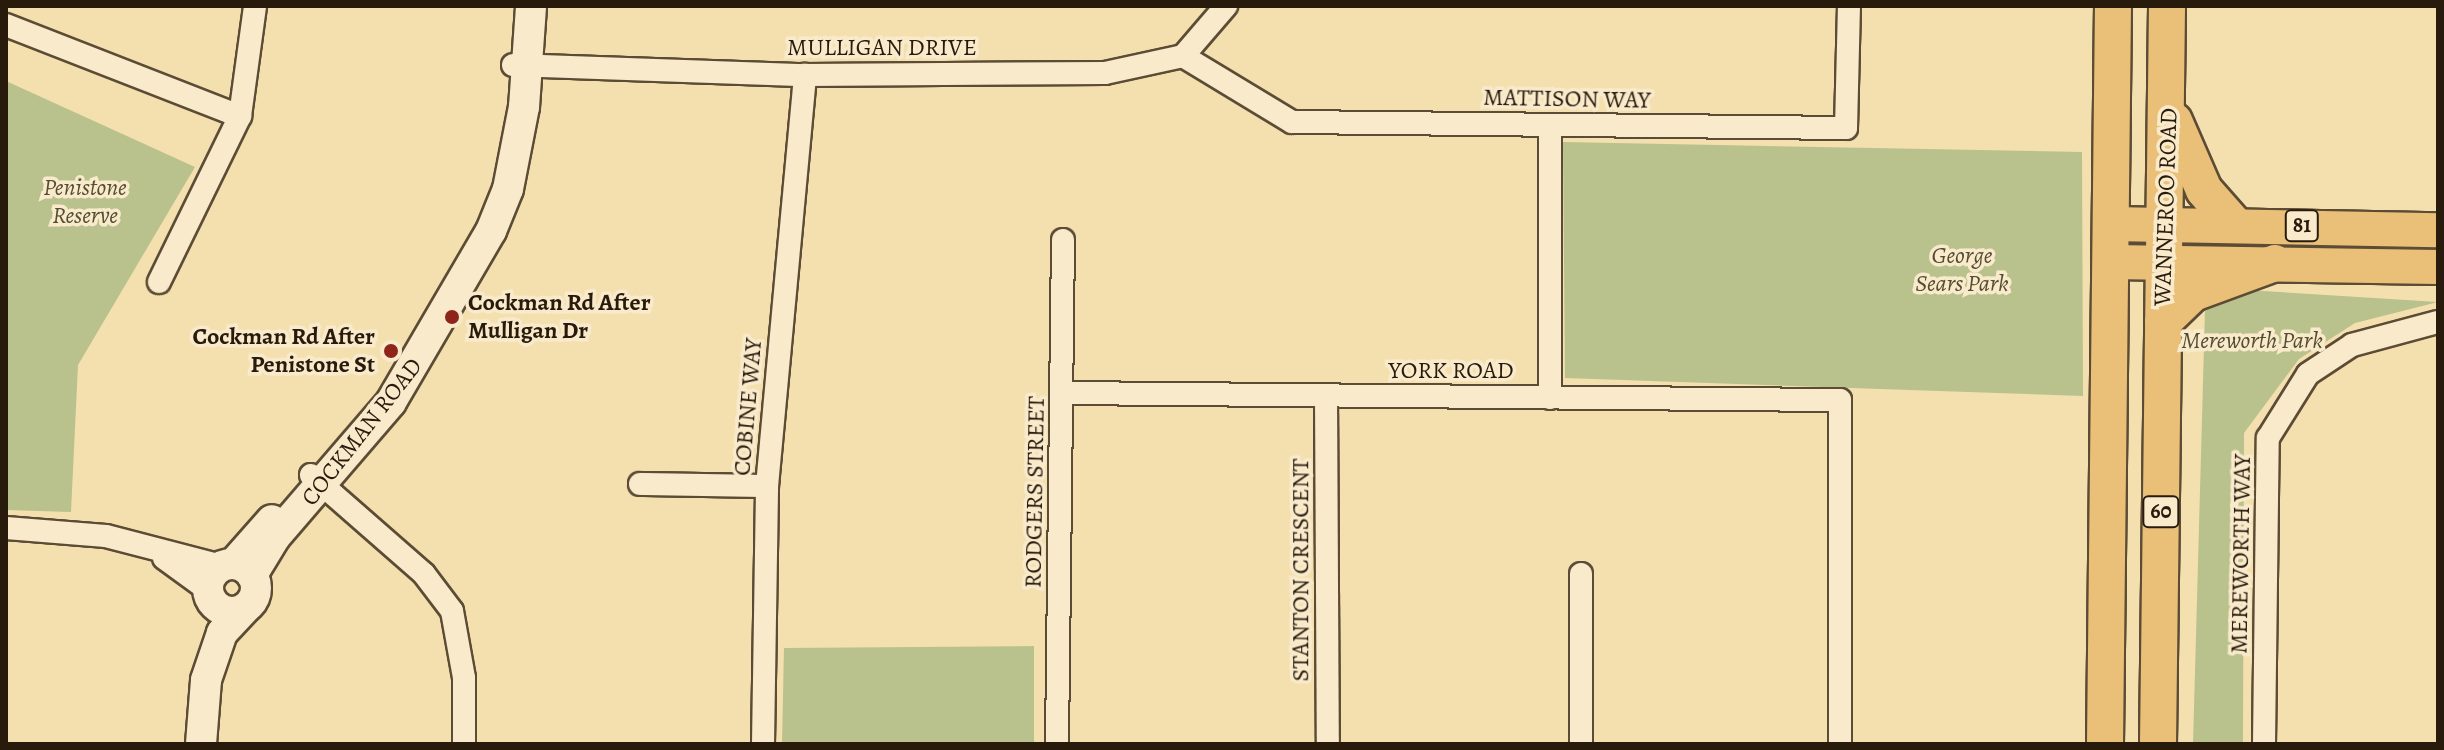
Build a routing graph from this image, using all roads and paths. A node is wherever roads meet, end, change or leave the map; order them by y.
1 (255, 6) edge
2 (515, 6) edge
3 (531, 6) edge
4 (1226, 6) edge
5 (1849, 6) edge
6 (2113, 6) edge
7 (2167, 6) edge
8 (6, 25) edge
9 (1183, 56) junction
10 (521, 66) junction
11 (805, 75) junction
12 (2169, 104) junction
13 (240, 116) junction
14 (1550, 125) junction
15 (2165, 223) junction
16 (2112, 224) junction
17 (2234, 224) junction
18 (2438, 230) edge
19 (1063, 240) dead end
20 (2112, 262) junction
21 (2164, 262) junction
22 (2275, 263) junction
23 (2438, 267) edge
24 (159, 282) dead end
25 (2163, 322) junction
26 (2438, 322) edge
27 (1063, 393) junction
28 (1326, 396) junction
29 (1550, 398) junction
30 (317, 480) junction
31 (640, 484) dead end
32 (767, 486) junction
33 (6, 528) edge
34 (1581, 574) dead end
35 (225, 578) junction
36 (184, 744) edge
37 (201, 744) edge
38 (464, 744) edge
39 (763, 744) edge
40 (1057, 744) edge
41 (1328, 744) edge
42 (1581, 744) edge
43 (1840, 744) edge
44 (2105, 744) edge
45 (2158, 744) edge
46 (2264, 744) edge

1 - 13 street
2 - 10 main road, COCKMAN ROAD
3 - 10 main road, COCKMAN ROAD
4 - 9 street
5 - 14 street, MATTISON WAY
6 - 16 highway, 60
7 - 12 highway, WANNEROO ROAD / 60
8 - 13 street
9 - 11 street, MULLIGAN DRIVE
9 - 14 street, MATTISON WAY
10 - 11 street, MULLIGAN DRIVE
10 - 30 main road, COCKMAN ROAD
11 - 32 street, COBINE WAY
12 - 15 highway, WANNEROO ROAD / 60
12 - 17 highway
13 - 24 street
14 - 29 street
15 - 16 main road, 81
15 - 17 main road, 81
15 - 21 highway, WANNEROO ROAD / 60
16 - 20 highway, 60
17 - 18 main road, 81
19 - 27 street, RODGERS STREET
20 - 21 main road, 81
20 - 44 highway, 60
21 - 22 main road, 81
21 - 25 highway, WANNEROO ROAD / 60
22 - 23 main road, 81
22 - 25 highway
25 - 45 highway, WANNEROO ROAD / 60
26 - 46 street, MEREWORTH WAY
27 - 28 street, YORK ROAD
27 - 40 street, RODGERS STREET
28 - 29 street, YORK ROAD
28 - 41 street, STANTON CRESCENT
29 - 43 street, YORK ROAD
30 - 35 main road, COCKMAN ROAD
30 - 38 street
31 - 32 street
32 - 39 street, COBINE WAY
33 - 35 street
34 - 42 street
35 - 36 main road
35 - 37 main road

